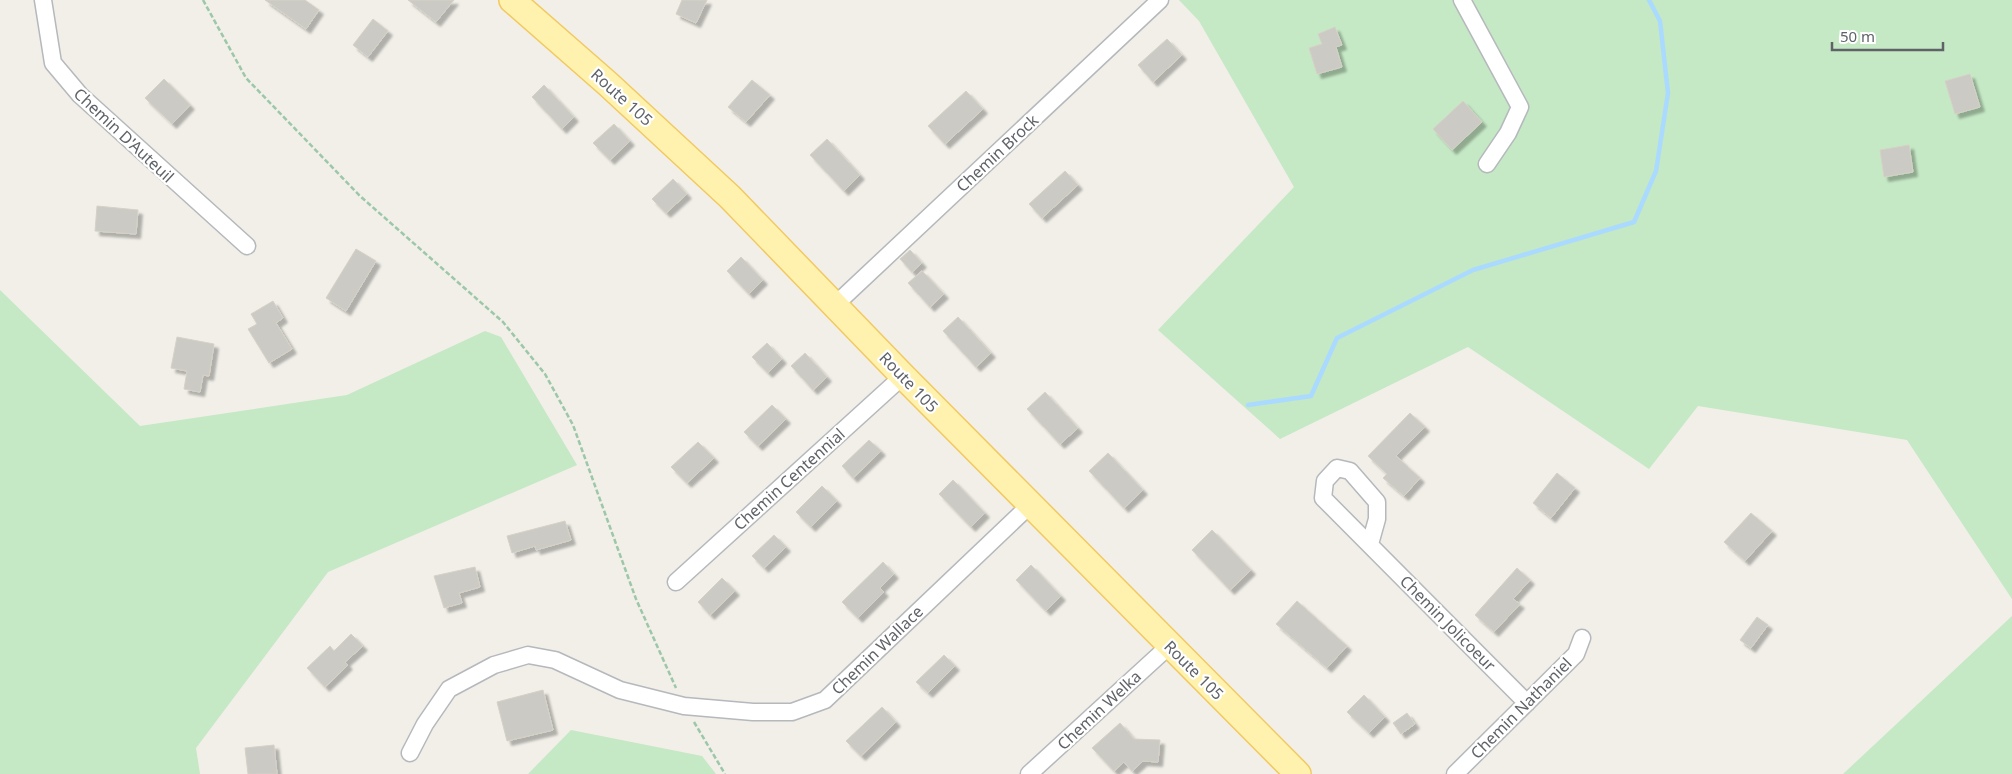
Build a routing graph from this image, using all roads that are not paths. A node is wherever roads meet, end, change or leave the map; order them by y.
1 (43, 0) edge
2 (512, 0) edge
3 (1160, 0) edge
4 (1462, 0) edge
5 (1487, 164) dead end
6 (247, 246) dead end
7 (835, 306) junction
8 (903, 376) junction
9 (1030, 505) junction
10 (1370, 544) dead end
11 (676, 582) dead end
12 (1582, 638) dead end
13 (1169, 646) junction
14 (1527, 702) junction
15 (410, 753) dead end
16 (1029, 774) edge
17 (1298, 774) edge
18 (1454, 774) edge

1 - 6 street, Chemin D'Auteuil
2 - 7 main road, Route 105
3 - 7 street, Chemin Brock
4 - 5 street
7 - 8 main road, Route 105
8 - 9 main road, Route 105
8 - 11 street, Chemin Centennial
9 - 13 main road, Route 105
9 - 15 street, Chemin Wallace
10 - 14 street, Chemin Jolicoeur
12 - 14 street, Chemin Nathaniel
13 - 16 street, Chemin Welka
13 - 17 main road, Route 105
14 - 18 street, Chemin Nathaniel

